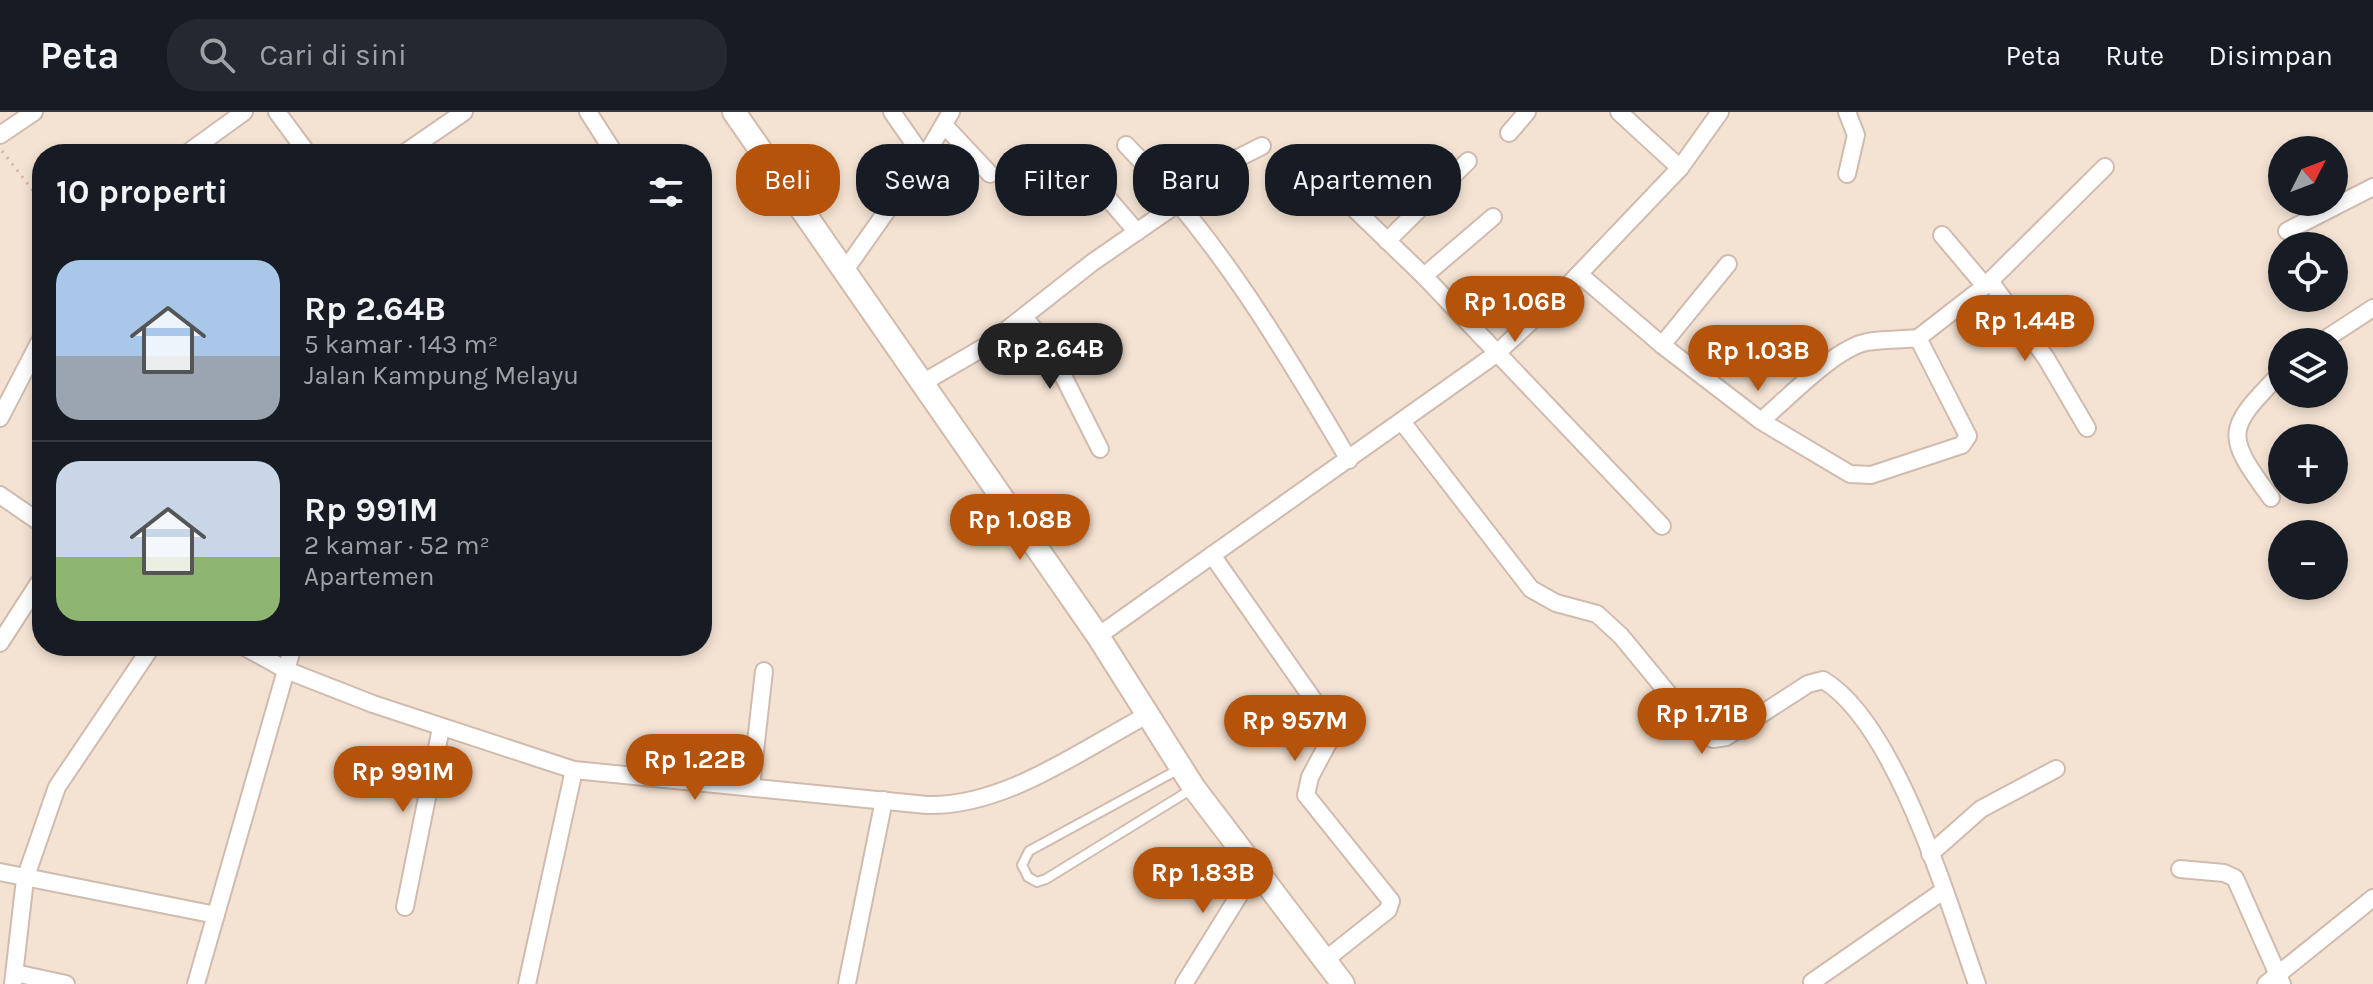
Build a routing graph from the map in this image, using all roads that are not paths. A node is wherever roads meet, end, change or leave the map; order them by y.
1 (34, 112) edge
2 (244, 112) edge
3 (277, 112) edge
4 (464, 112) edge
5 (588, 112) edge
6 (734, 112) edge
7 (892, 112) edge
8 (1527, 112) edge
9 (1619, 112) edge
10 (1720, 112) edge
11 (1847, 112) edge
12 (947, 118) edge
13 (1509, 133) dead end
14 (0, 135) edge
15 (200, 144) edge
16 (301, 144) edge
17 (418, 144) edge
18 (608, 144) edge
19 (914, 144) edge
20 (932, 144) edge
21 (1126, 145) dead end
22 (1262, 146) dead end
23 (1133, 152) edge
24 (1249, 152) edge
25 (1468, 161) dead end
26 (2105, 167) dead end
27 (1680, 168) junction
28 (990, 174) dead end
29 (1847, 174) dead end
30 (2373, 187) edge
31 (1117, 209) edge
32 (883, 216) edge
33 (1160, 216) edge
34 (1190, 216) edge
35 (1361, 216) edge
36 (1493, 217) dead end
37 (2287, 231) dead end
38 (1137, 232) junction
39 (1942, 235) dead end
40 (1387, 241) junction
41 (1728, 264) dead end
42 (843, 273) junction
43 (1579, 274) junction
44 (1424, 276) junction
45 (1988, 283) junction
46 (2373, 308) edge
47 (1025, 318) junction
48 (2342, 328) edge
49 (1918, 338) junction
50 (1662, 345) junction
51 (1496, 354) junction
52 (32, 356) edge
53 (924, 382) junction
54 (2268, 387) edge
55 (0, 418) edge
56 (1761, 421) junction
57 (1403, 423) junction
58 (2087, 428) dead end
59 (1100, 449) dead end
60 (1349, 460) junction
61 (2268, 494) edge
62 (0, 495) edge
63 (32, 517) edge
64 (1662, 526) dead end
65 (1212, 555) junction
66 (32, 593) edge
67 (1098, 636) junction
68 (0, 643) edge
69 (145, 656) edge
70 (261, 656) edge
71 (290, 656) edge
72 (286, 670) junction
73 (764, 671) dead end
74 (1149, 714) junction
75 (441, 728) junction
76 (1182, 767) junction
77 (2056, 769) dead end
78 (574, 770) junction
79 (751, 787) junction
80 (1194, 788) junction
81 (884, 800) junction
82 (1930, 854) junction
83 (1256, 868) junction
84 (2180, 869) dead end
85 (0, 872) edge
86 (25, 879) junction
87 (1943, 891) junction
88 (2373, 898) edge
89 (405, 907) dead end
90 (216, 915) junction
91 (1325, 960) junction
92 (14, 978) edge
93 (1812, 982) edge
94 (2276, 982) edge
95 (847, 983) edge
96 (66, 984) edge
97 (196, 984) edge
98 (527, 984) edge
99 (1184, 984) edge
100 (1343, 984) edge
101 (1977, 984) edge

1 - 14 street
2 - 15 street
3 - 16 street
4 - 17 street
5 - 18 street
6 - 42 main road
7 - 19 street
8 - 13 street
9 - 27 street
10 - 27 street
11 - 29 street
12 - 20 street
12 - 28 street
21 - 23 street
22 - 24 street
25 - 40 street
26 - 45 street
27 - 43 street
30 - 37 street
31 - 38 street
32 - 42 street
33 - 38 street
34 - 60 street
35 - 40 street
36 - 44 street
38 - 47 street
39 - 45 street
40 - 44 street
41 - 50 street
42 - 53 main road
43 - 50 street
43 - 51 street
44 - 51 street
45 - 49 street
45 - 58 street
46 - 48 street
47 - 53 street
47 - 59 street
49 - 56 street
49 - 56 street
50 - 56 street
51 - 57 street
51 - 64 street
52 - 55 street
53 - 67 main road
54 - 61 street
57 - 60 street
57 - 82 street
60 - 65 street
62 - 63 street
65 - 67 street
65 - 91 street
66 - 68 street
67 - 74 main road
69 - 86 street
70 - 72 street
71 - 72 street
72 - 75 street
72 - 90 street
73 - 79 street
74 - 76 main road
74 - 81 street
75 - 78 street
75 - 89 street
76 - 80 main road
76 - 80 lane
77 - 82 street
78 - 79 street
78 - 98 street
79 - 81 street
80 - 83 main road
81 - 95 street
82 - 87 street
83 - 91 main road
83 - 99 street
84 - 94 street
85 - 86 street
86 - 90 street
86 - 92 street
87 - 93 street
87 - 101 street
88 - 94 street
90 - 97 street
91 - 100 main road
92 - 96 street

